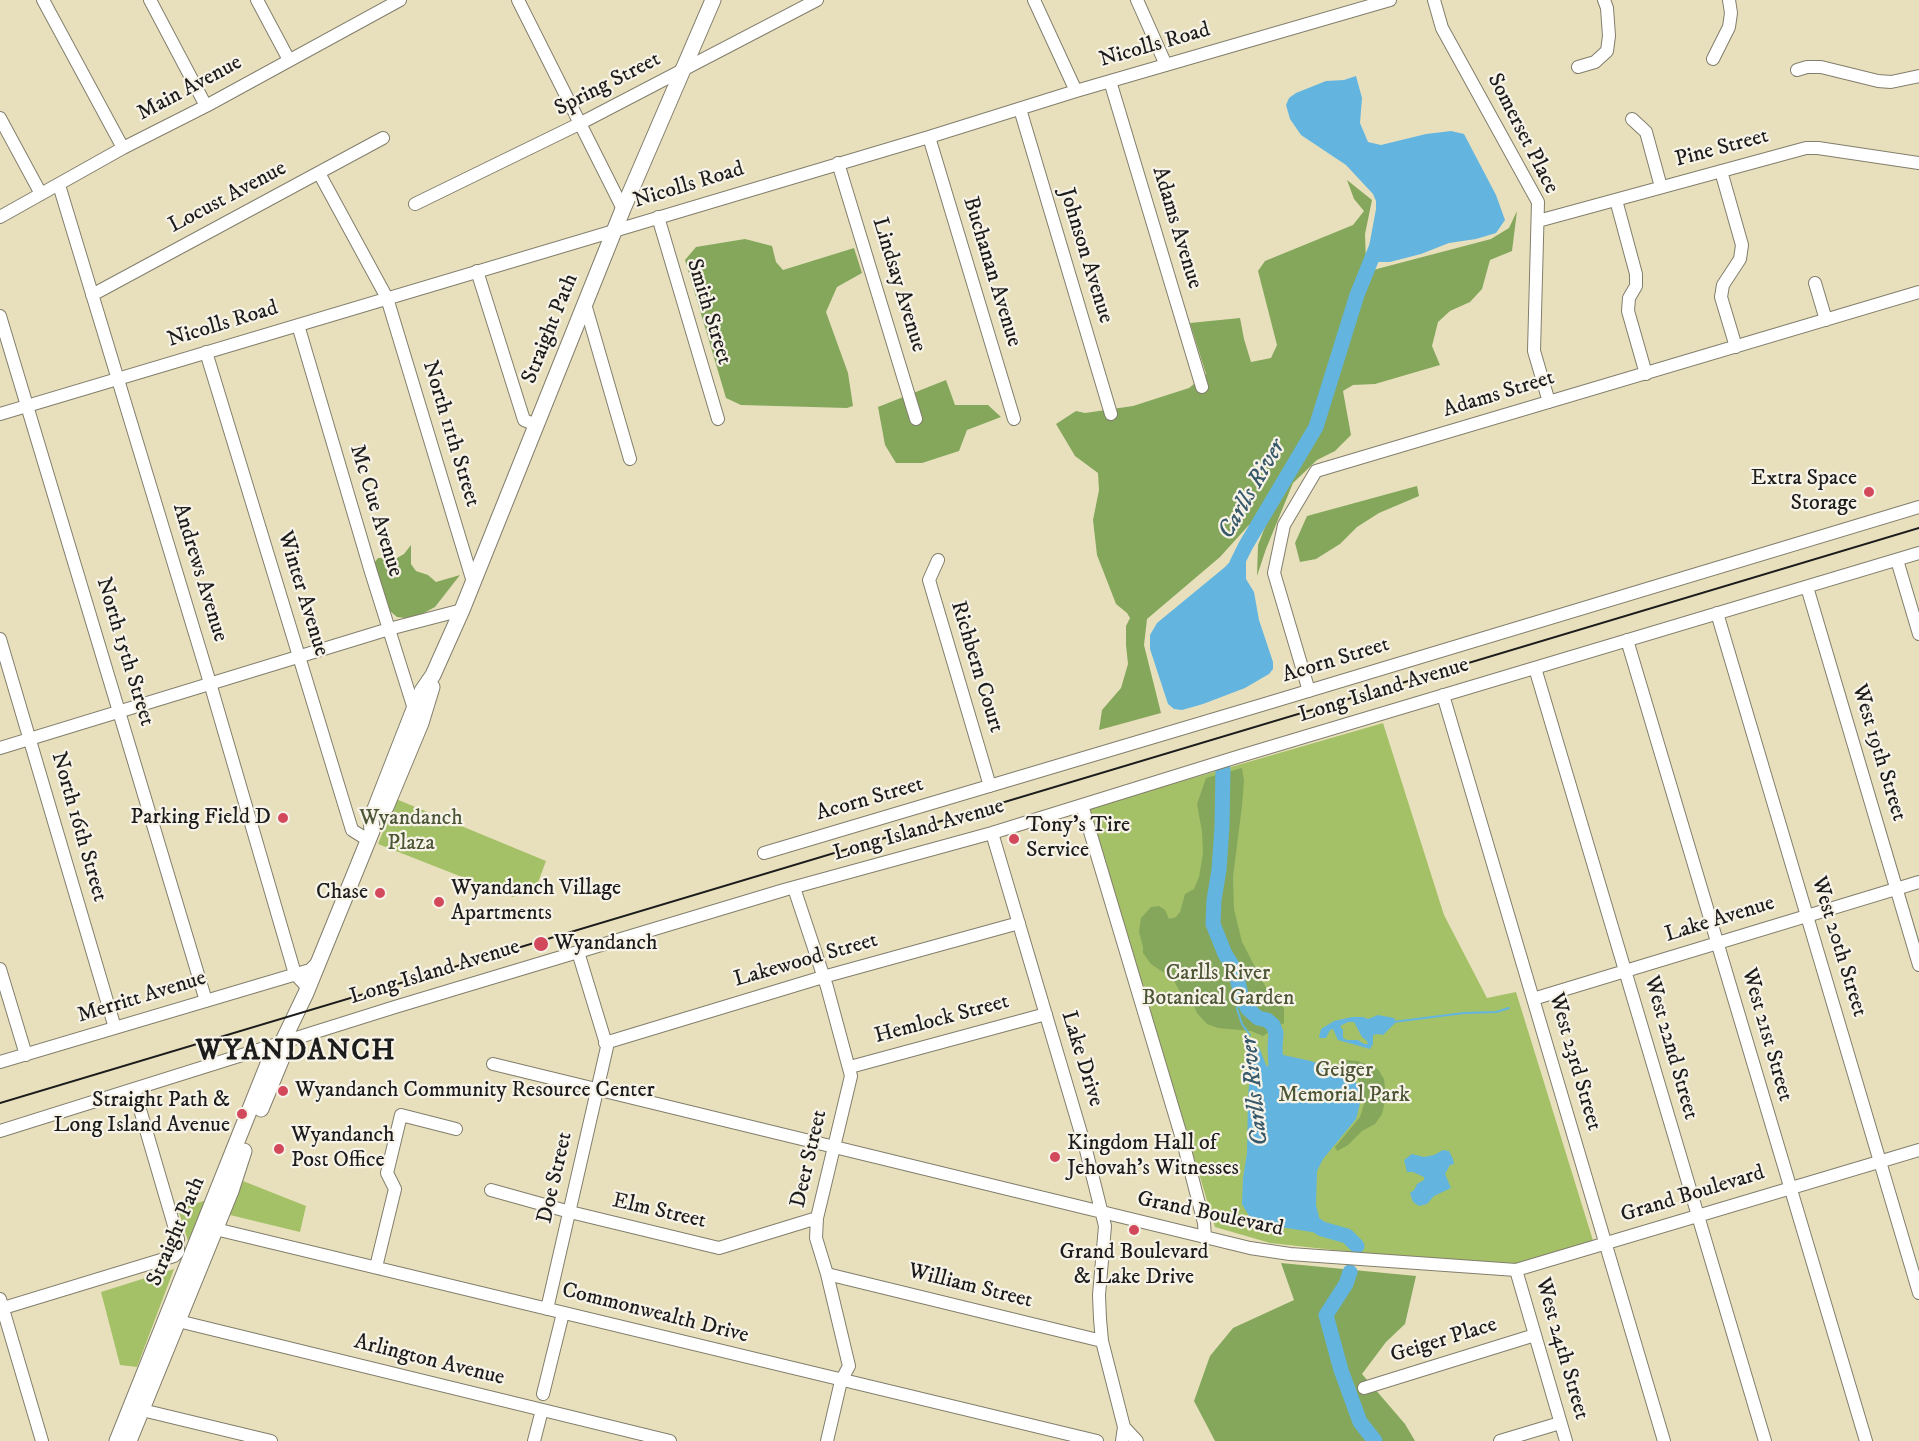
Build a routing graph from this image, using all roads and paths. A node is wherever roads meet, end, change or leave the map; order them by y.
1 (43, 0) edge
2 (150, 0) edge
3 (257, 0) edge
4 (400, 0) edge
5 (518, 0) edge
6 (713, 0) edge
7 (817, 0) edge
8 (1034, 0) edge
9 (1137, 0) edge
10 (1390, 0) edge
11 (1434, 0) edge
12 (1604, 0) edge
13 (1729, 0) edge
14 (1713, 59) dead end
15 (289, 60) junction
16 (1166, 66) junction
17 (1578, 67) dead end
18 (1797, 70) dead end
19 (683, 71) junction
20 (1919, 76) edge
21 (1110, 81) junction
22 (1076, 91) junction
23 (206, 106) junction
24 (1020, 109) junction
25 (0, 118) edge
26 (1632, 118) dead end
27 (579, 124) junction
28 (929, 137) junction
29 (383, 138) dead end
30 (123, 148) junction
31 (838, 163) junction
32 (1919, 163) edge
33 (1721, 171) junction
34 (319, 173) junction
35 (58, 185) junction
36 (1661, 188) junction
37 (41, 194) junction
38 (1616, 200) junction
39 (415, 204) dead end
40 (623, 209) junction
41 (0, 217) edge
42 (658, 217) junction
43 (1538, 221) junction
44 (615, 230) junction
45 (477, 271) junction
46 (1815, 283) dead end
47 (1919, 292) edge
48 (92, 295) junction
49 (387, 297) junction
50 (585, 304) junction
51 (0, 316) edge
52 (1826, 320) junction
53 (298, 325) junction
54 (1736, 347) junction
55 (206, 352) junction
56 (1646, 374) junction
57 (118, 379) junction
58 (1202, 387) dead end
59 (1549, 402) junction
60 (28, 405) junction
61 (0, 414) edge
62 (1111, 414) dead end
63 (718, 419) dead end
64 (916, 419) dead end
65 (1014, 419) dead end
66 (536, 425) junction
67 (630, 459) dead end
68 (1919, 507) edge
69 (1919, 553) edge
70 (938, 560) dead end
71 (1897, 560) junction
72 (473, 582) junction
73 (1807, 586) junction
74 (462, 610) junction
75 (1717, 613) junction
76 (389, 629) junction
77 (1919, 634) edge
78 (0, 639) edge
79 (1627, 640) junction
80 (299, 658) junction
81 (1535, 668) junction
82 (433, 675) junction
83 (210, 683) junction
84 (1309, 691) junction
85 (1443, 695) junction
86 (414, 709) junction
87 (120, 712) junction
88 (30, 739) junction
89 (0, 748) edge
90 (990, 786) junction
91 (1082, 806) junction
92 (992, 833) junction
93 (370, 836) junction
94 (764, 853) dead end
95 (1919, 882) edge
96 (794, 888) junction
97 (1897, 889) junction
98 (1807, 916) junction
99 (1019, 923) junction
100 (1717, 943) junction
101 (578, 952) junction
102 (318, 963) junction
103 (1919, 965) edge
104 (0, 969) edge
105 (1625, 970) junction
106 (295, 974) junction
107 (823, 977) junction
108 (308, 988) junction
109 (1533, 999) junction
110 (206, 1001) junction
111 (1046, 1014) junction
112 (115, 1028) junction
113 (605, 1042) junction
114 (282, 1043) junction
115 (26, 1055) junction
116 (0, 1062) edge
117 (493, 1064) dead end
118 (850, 1067) junction
119 (134, 1089) junction
120 (598, 1090) junction
121 (456, 1129) dead end
122 (0, 1131) edge
123 (834, 1148) junction
124 (1919, 1150) edge
125 (1880, 1161) junction
126 (1789, 1188) junction
127 (491, 1190) dead end
128 (570, 1212) junction
129 (1101, 1213) junction
130 (1698, 1216) junction
131 (817, 1218) junction
132 (209, 1228) junction
133 (1205, 1238) junction
134 (1605, 1244) junction
135 (376, 1267) junction
136 (1516, 1270) junction
137 (828, 1274) junction
138 (1919, 1293) edge
139 (1, 1306) edge
140 (547, 1309) junction
141 (563, 1313) junction
142 (178, 1322) junction
143 (1535, 1335) junction
144 (1102, 1341) junction
145 (841, 1381) junction
146 (1364, 1388) dead end
147 (543, 1394) dead end
148 (138, 1407) junction
149 (542, 1410) junction
150 (1560, 1423) junction
151 (1124, 1427) junction
152 (242, 1438) edge
153 (42, 1441) edge
154 (117, 1441) edge
155 (129, 1441) edge
156 (271, 1441) edge
157 (534, 1441) edge
158 (670, 1441) edge
159 (827, 1441) edge
160 (1097, 1441) edge
161 (1122, 1441) edge
162 (1137, 1441) edge
163 (1500, 1441) edge
164 (1566, 1441) edge
165 (1664, 1441) edge
166 (1765, 1441) edge
167 (1866, 1441) edge

1 - 30 street
2 - 23 street
3 - 15 street
4 - 15 street, Main Avenue
5 - 27 street
6 - 19 main road, Straight Path
7 - 19 street, Spring Street
8 - 22 street
9 - 16 street
10 - 16 street, Nicolls Road
11 - 43 street, Somerset Place
12 - 17 street
13 - 14 street
15 - 23 street, Main Avenue
16 - 21 street, Nicolls Road
18 - 20 street
19 - 27 street, Spring Street
19 - 40 main road, Straight Path
21 - 22 street, Nicolls Road
21 - 58 street, Adams Avenue
22 - 24 street, Nicolls Road
23 - 30 street, Main Avenue
24 - 28 street, Nicolls Road
24 - 62 street, Johnson Avenue
25 - 37 street
26 - 36 street
27 - 39 street, Spring Street
27 - 40 street
28 - 31 street, Nicolls Road
28 - 65 street, Buchanan Avenue
29 - 34 street, Locust Avenue
30 - 35 street, Main Avenue
31 - 42 street, Nicolls Road
31 - 64 street, Lindsay Avenue
32 - 33 street, Pine Street
33 - 36 street, Pine Street
33 - 54 street
34 - 48 street, Locust Avenue
34 - 49 street, North 11th Street
35 - 37 street, Main Avenue
35 - 48 street, Andrews Avenue
36 - 38 street, Pine Street
37 - 41 street, Main Avenue
38 - 43 street, Pine Street
38 - 56 street
40 - 44 main road, Straight Path
42 - 44 street, Nicolls Road
42 - 63 street, Smith Street
43 - 59 street, Somerset Place
44 - 45 street, Nicolls Road
44 - 50 main road, Straight Path
45 - 49 street, Nicolls Road
45 - 66 street
46 - 52 street
47 - 52 street, Adams Street
48 - 57 street, Andrews Avenue
49 - 53 street, Nicolls Road
49 - 72 street, North 11th Street
50 - 66 main road, Straight Path
50 - 67 street
51 - 60 street, North 15th Street
52 - 54 street, Adams Street
53 - 55 street, Nicolls Road
53 - 76 street, Mc Cue Avenue
54 - 56 street, Adams Street
55 - 57 street, Nicolls Road
55 - 80 street, Winter Avenue
56 - 59 street, Adams Street
57 - 60 street, Nicolls Road
57 - 83 street, Andrews Avenue
59 - 84 street, Adams Street
60 - 61 street, Nicolls Road
60 - 87 street, North 15th Street
66 - 72 main road, Straight Path
68 - 84 street, Acorn Street
69 - 71 street, Long Island Avenue
70 - 90 street, Richbern Court
71 - 73 street, Long Island Avenue
71 - 77 street
72 - 74 main road, Straight Path
73 - 75 street, Long Island Avenue
73 - 97 street, West 19th Street
74 - 76 street
74 - 82 main road, Straight Path
75 - 79 street, Long Island Avenue
75 - 98 street, West 20th Street
76 - 80 street
76 - 86 street, Mc Cue Avenue
78 - 88 street, North 16th Street
79 - 81 street, Long Island Avenue
79 - 100 street, West 21st Street
80 - 83 street
80 - 93 street, Winter Avenue
81 - 85 street, Long Island Avenue
81 - 105 street, West 22nd Street
82 - 86 main road, Straight Path
82 - 93 main road, Straight Path
83 - 87 street
83 - 106 street, Andrews Avenue
84 - 90 street, Acorn Street
85 - 91 street, Long Island Avenue
85 - 109 street, West 23rd Street
86 - 93 main road, Straight Path
87 - 88 street
87 - 110 street, North 15th Street
88 - 89 street
88 - 112 street, North 16th Street
90 - 94 street, Acorn Street
91 - 92 street, Long Island Avenue
91 - 133 street
92 - 96 street, Long Island Avenue
92 - 99 street, Lake Drive
93 - 102 main road, Straight Path
95 - 97 street, Lake Avenue
96 - 101 street, Long Island Avenue
96 - 107 street, Deer Street
97 - 98 street, Lake Avenue
97 - 103 street, West 19th Street
98 - 100 street, Lake Avenue
98 - 125 street, West 20th Street
99 - 107 street, Lakewood Street
99 - 111 street, Lake Drive
100 - 105 street, Lake Avenue
100 - 126 street, West 21st Street
101 - 113 street, Doe Street
101 - 114 street, Long Island Avenue
102 - 106 street, Merritt Avenue
102 - 108 main road, Straight Path
104 - 115 street
105 - 109 street, Lake Avenue
105 - 130 street, West 22nd Street
106 - 108 street
106 - 110 street, Merritt Avenue
107 - 113 street, Lakewood Street
107 - 118 street, Deer Street
108 - 114 main road, Straight Path
109 - 134 street, West 23rd Street
110 - 112 street, Merritt Avenue
111 - 118 street, Hemlock Street
111 - 129 street, Lake Drive
112 - 115 street, Merritt Avenue
113 - 120 street, Doe Street
114 - 119 street, Long Island Avenue
114 - 132 main road, Straight Path
115 - 116 street, Merritt Avenue
117 - 120 street, Grand Boulevard
118 - 123 street, Deer Street
119 - 122 street, Long Island Avenue
119 - 139 street
120 - 123 street, Grand Boulevard
120 - 128 street, Doe Street
121 - 135 street
123 - 129 street, Grand Boulevard
123 - 131 street, Deer Street
124 - 125 street, Grand Boulevard
125 - 126 street, Grand Boulevard
125 - 138 street, West 20th Street
126 - 130 street, Grand Boulevard
126 - 167 street, West 21st Street
127 - 128 street, Elm Street
128 - 131 street, Elm Street
128 - 140 street, Doe Street
129 - 133 street, Grand Boulevard
129 - 144 street, Lake Drive
130 - 134 street, Grand Boulevard
130 - 166 street, West 22nd Street
131 - 137 street, Deer Street
132 - 135 street, Commonwealth Drive
132 - 142 main road, Straight Path
132 - 148 main road, Straight Path
133 - 136 street, Grand Boulevard
134 - 136 street, Grand Boulevard
134 - 165 street, West 23rd Street
135 - 140 street, Commonwealth Drive
136 - 143 street, West 24th Street
137 - 144 street, William Street
137 - 145 street, Deer Street
139 - 153 street
140 - 141 street, Commonwealth Drive
141 - 145 street, Commonwealth Drive
141 - 147 street
142 - 148 main road, Straight Path
142 - 149 street, Arlington Avenue
143 - 146 street, Geiger Place
143 - 150 street, West 24th Street
144 - 151 street, Lake Drive
145 - 159 street, Deer Street
145 - 160 street, Commonwealth Drive
148 - 152 street
148 - 154 main road, Straight Path
148 - 155 main road, Straight Path
149 - 157 street
149 - 158 street, Arlington Avenue
150 - 163 street
150 - 164 street, West 24th Street
151 - 161 street, Lake Drive
151 - 162 street
152 - 156 street

